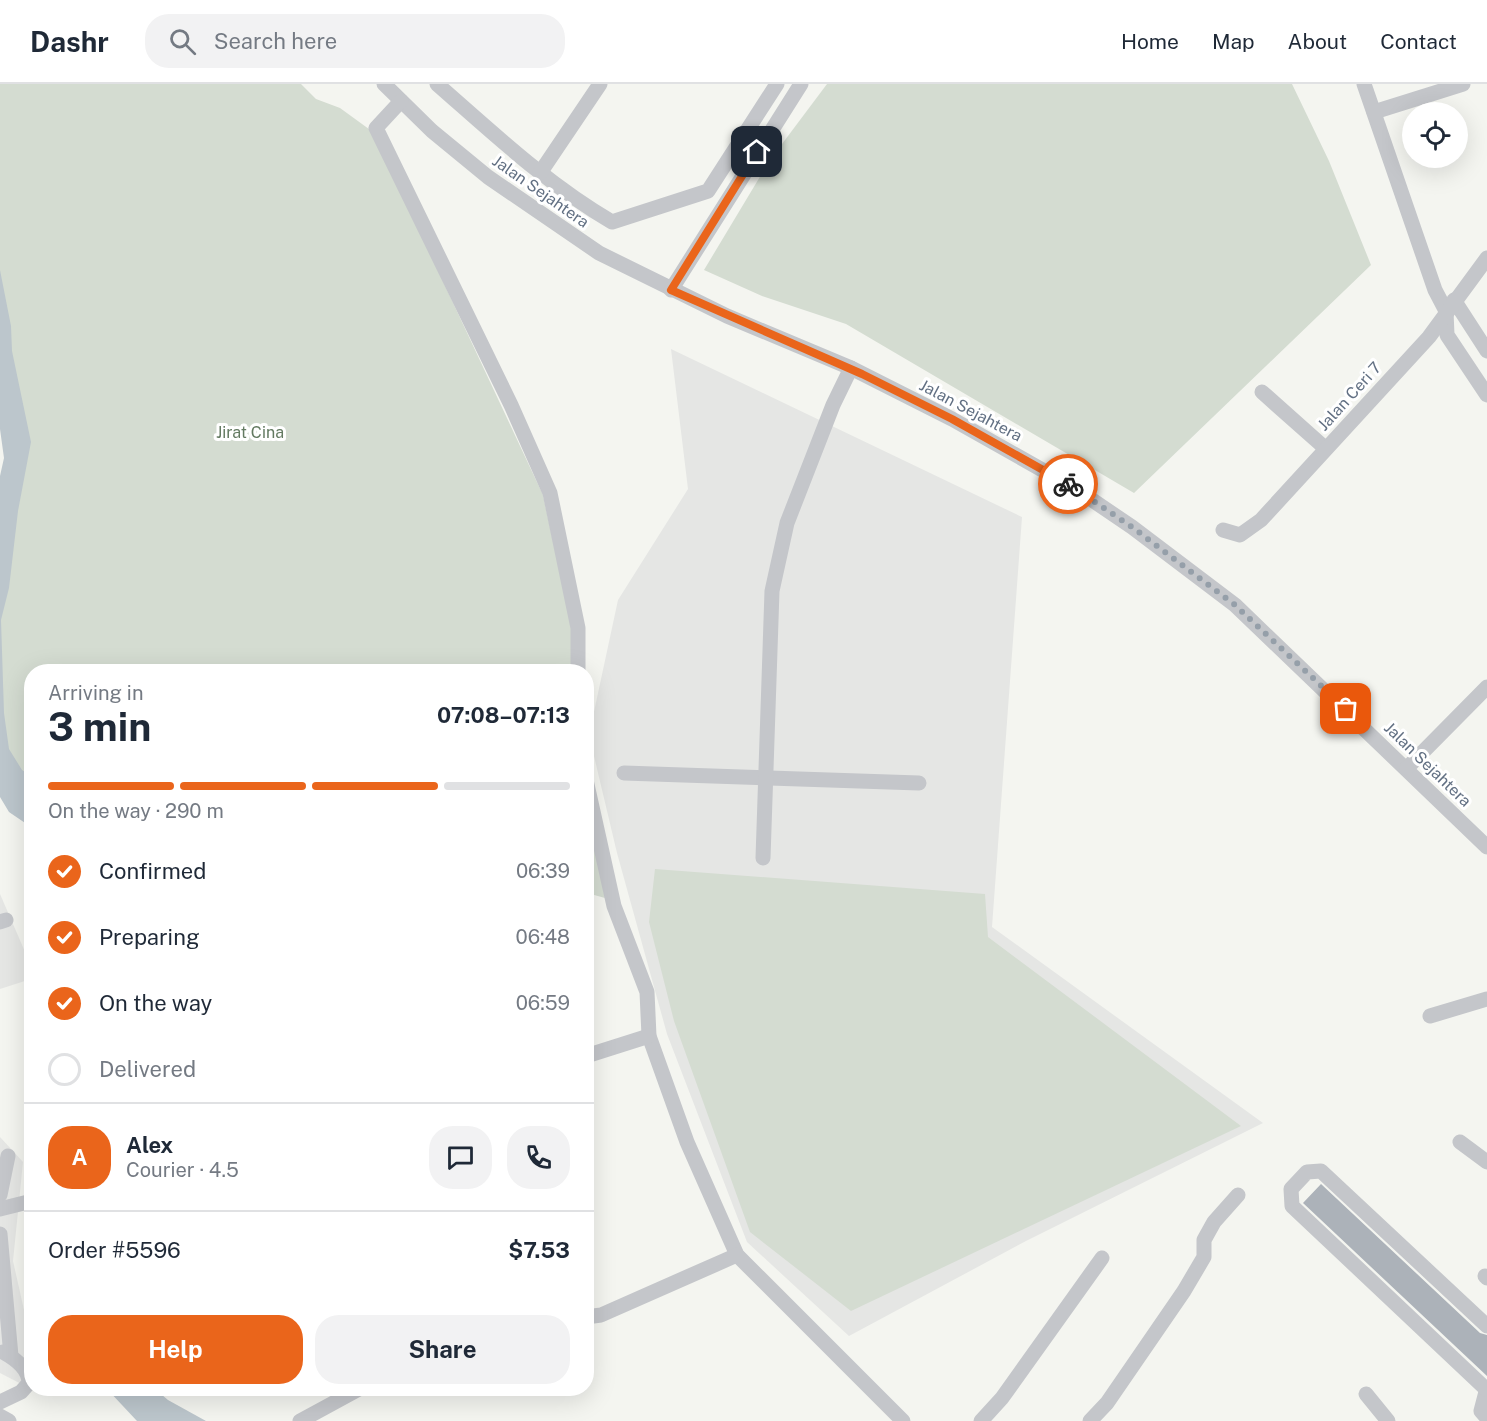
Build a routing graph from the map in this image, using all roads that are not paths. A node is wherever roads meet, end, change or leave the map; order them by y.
1 (384, 84) edge
2 (437, 84) edge
3 (600, 84) edge
4 (777, 84) edge
5 (801, 84) edge
6 (1364, 84) edge
7 (1463, 84) edge
8 (401, 101) junction
9 (1374, 112) junction
10 (540, 173) junction
11 (1487, 258) edge
12 (671, 290) junction
13 (1450, 305) junction
14 (1487, 351) edge
15 (852, 368) junction
16 (1262, 392) dead end
17 (1487, 395) edge
18 (1325, 448) junction
19 (1223, 530) dead end
20 (578, 664) edge
21 (1487, 687) edge
22 (1407, 768) junction
23 (624, 773) dead end
24 (766, 778) junction
25 (919, 783) dead end
26 (594, 816) edge
27 (1487, 847) edge
28 (763, 858) dead end
29 (1487, 999) edge
30 (1430, 1016) dead end
31 (649, 1036) junction
32 (594, 1053) edge
33 (1460, 1142) dead end
34 (8, 1156) dead end
35 (1487, 1162) edge
36 (0, 1195) edge
37 (1238, 1195) dead end
38 (24, 1203) edge
39 (0, 1209) edge
40 (0, 1234) edge
41 (737, 1255) junction
42 (1102, 1258) dead end
43 (4, 1291) edge
44 (594, 1316) edge
45 (1487, 1326) edge
46 (5, 1353) edge
47 (24, 1369) edge
48 (24, 1389) edge
49 (1486, 1389) edge
50 (1366, 1394) dead end
51 (346, 1396) edge
52 (1, 1405) edge
53 (1487, 1418) edge
54 (9, 1421) edge
55 (300, 1421) edge
56 (903, 1421) edge
57 (981, 1421) edge
58 (1090, 1421) edge
59 (1388, 1421) edge

1 - 8 street, Jalan Sejahtera
2 - 10 street
3 - 10 street
4 - 10 street
5 - 12 street
6 - 9 street
7 - 9 street
8 - 12 street, Jalan Sejahtera
8 - 20 street
9 - 13 street
11 - 13 street, Jalan Ceri 7
12 - 15 street, Jalan Sejahtera
13 - 14 street
13 - 17 street
13 - 18 street, Jalan Ceri 7
15 - 22 street, Jalan Sejahtera
15 - 24 street
16 - 18 street
18 - 19 street, Jalan Ceri 7
21 - 22 street
22 - 27 street, Jalan Sejahtera
23 - 24 street
24 - 25 street
24 - 28 street
26 - 31 street
29 - 30 street
31 - 32 street
31 - 41 street
33 - 35 street
34 - 36 street
37 - 58 street
38 - 39 street
40 - 43 street
41 - 44 street
41 - 56 street
42 - 57 street
43 - 46 street
45 - 49 street
46 - 47 street
48 - 52 street
49 - 53 street
50 - 59 street
51 - 55 street
52 - 54 street

